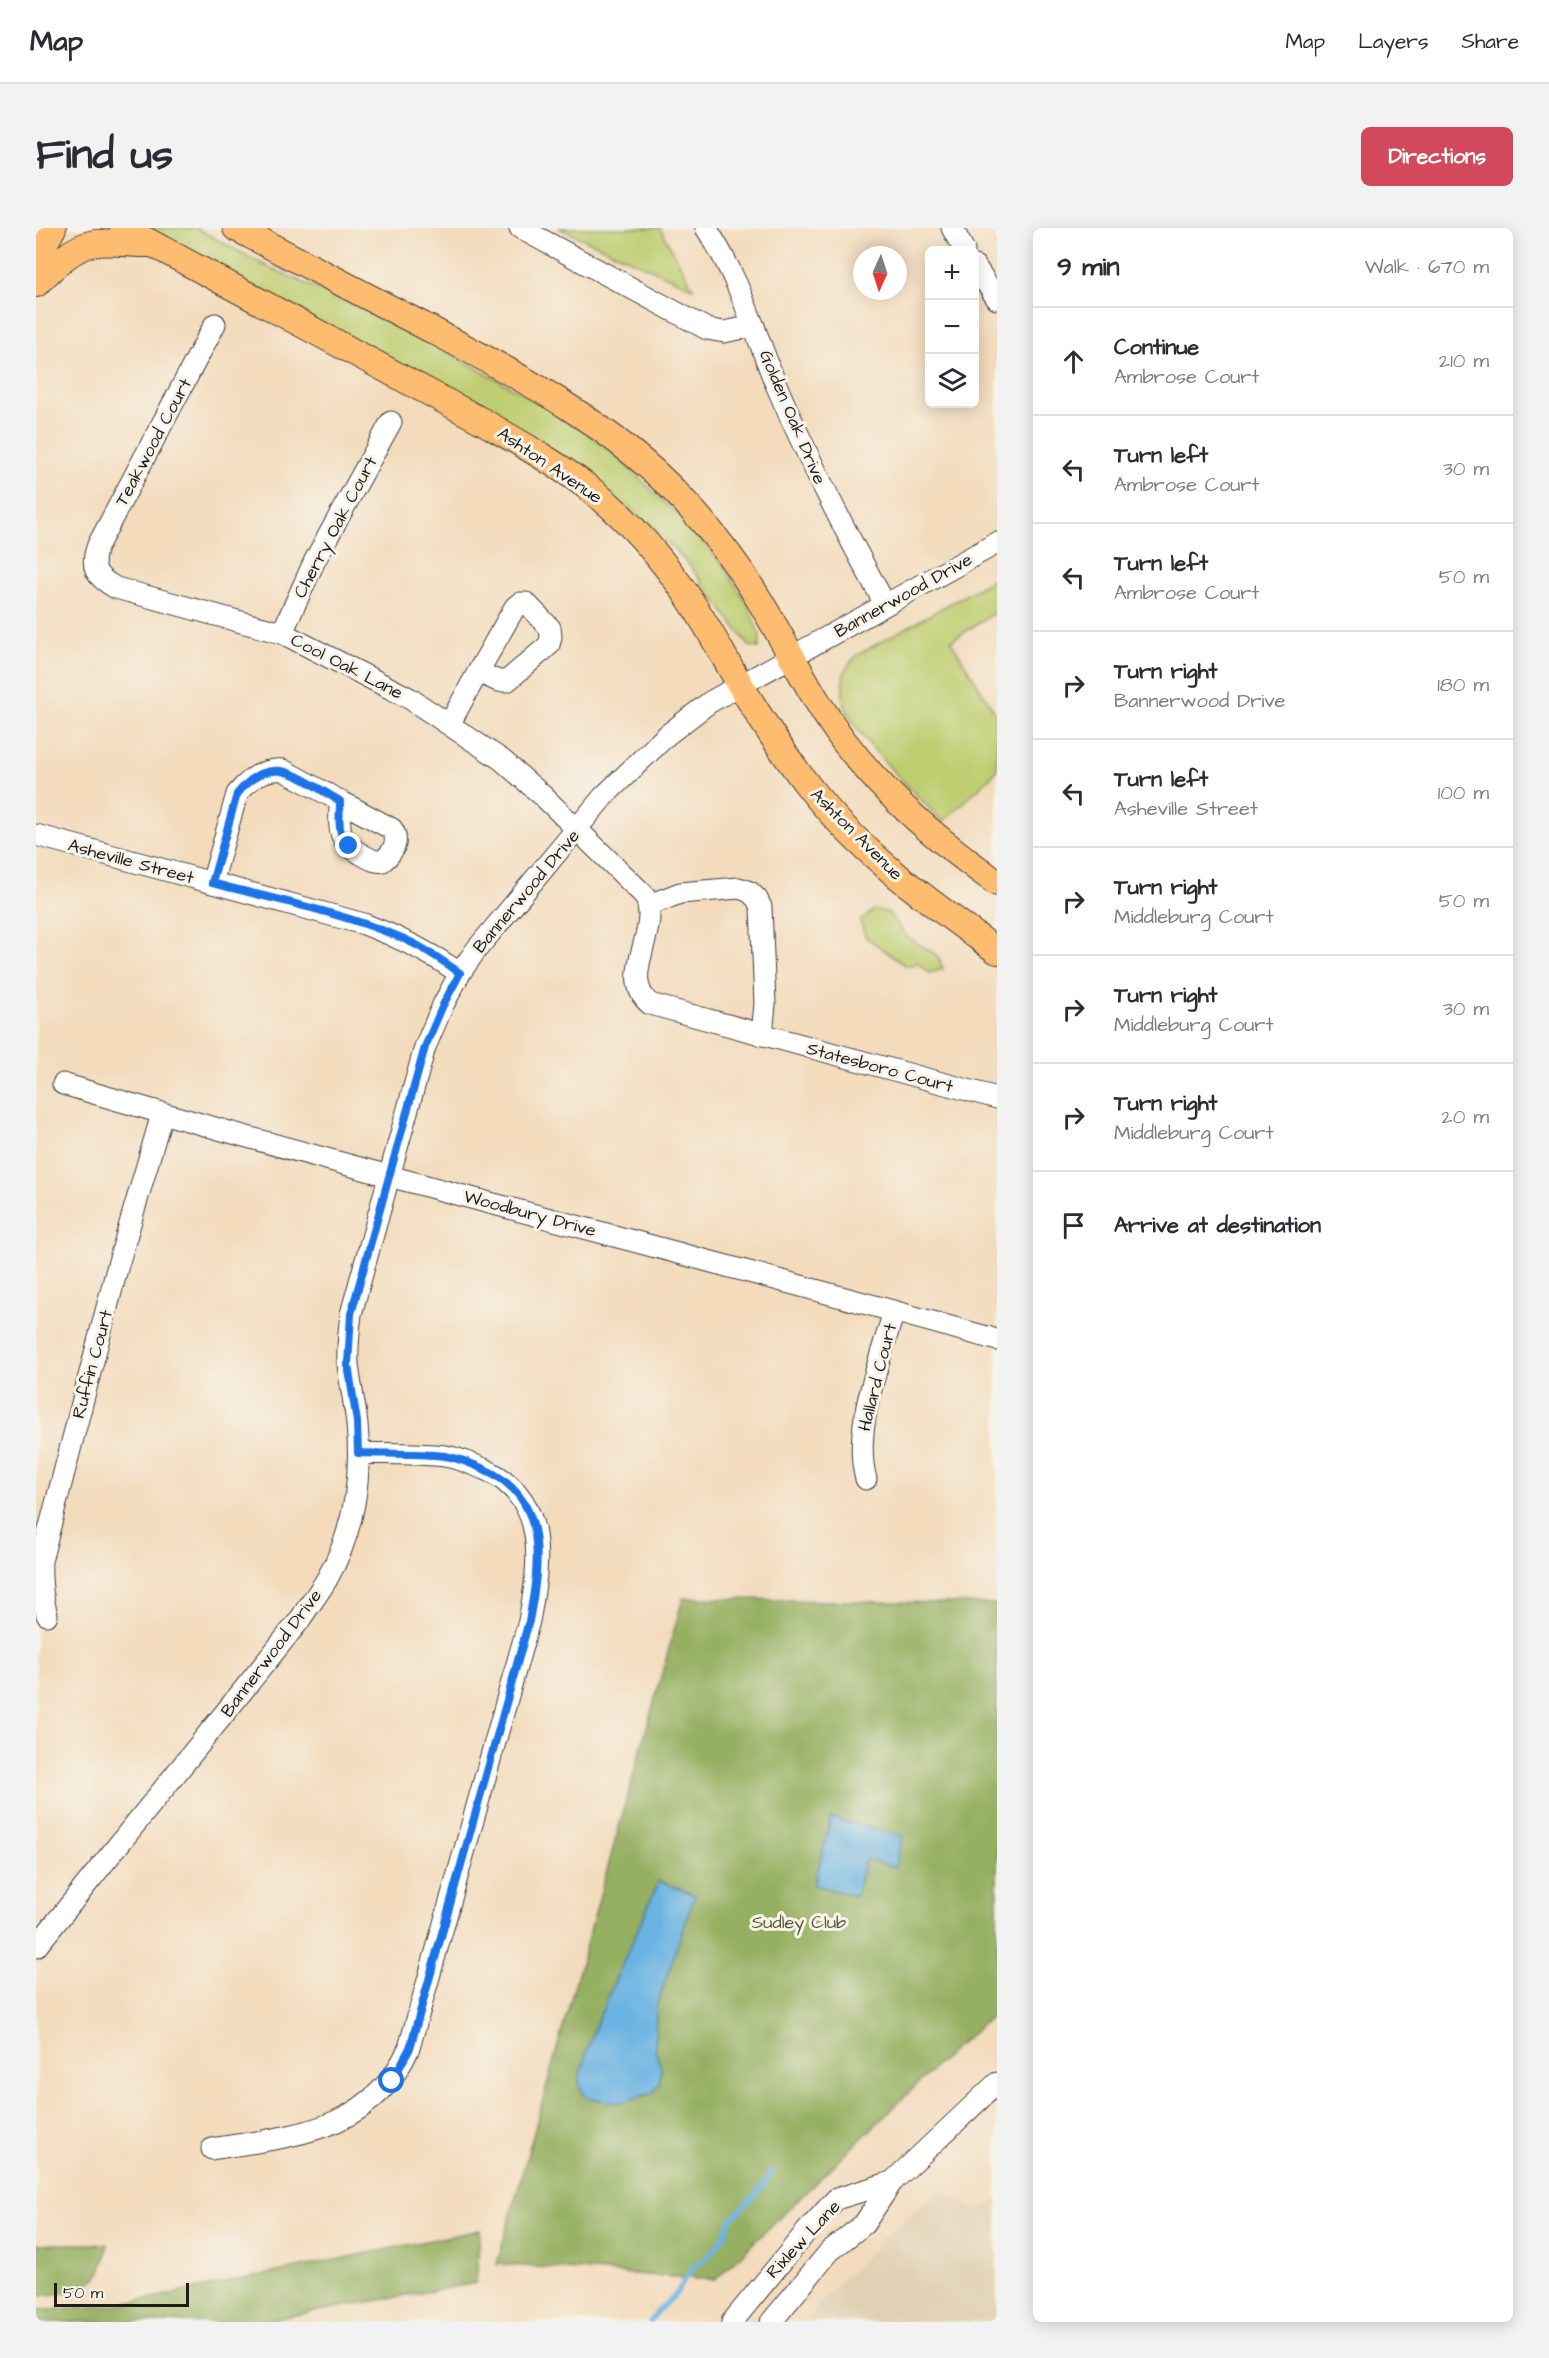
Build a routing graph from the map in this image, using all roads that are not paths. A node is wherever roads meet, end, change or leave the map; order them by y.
1 (53, 228) edge
2 (123, 228) edge
3 (236, 228) edge
4 (520, 228) edge
5 (706, 228) edge
6 (952, 228) edge
7 (153, 244) junction
8 (962, 246) edge
9 (36, 259) edge
10 (979, 272) edge
11 (36, 284) edge
12 (997, 300) edge
13 (215, 324) dead end
14 (754, 326) junction
15 (391, 422) dead end
16 (996, 545) edge
17 (95, 561) joint
18 (885, 604) junction
19 (282, 633) junction
20 (791, 657) junction
21 (478, 672) dead end
22 (740, 685) junction
23 (450, 723) junction
24 (340, 801) dead end
25 (577, 829) junction
26 (36, 835) edge
27 (212, 883) junction
28 (997, 883) edge
29 (649, 905) junction
30 (997, 951) edge
31 (460, 973) junction
32 (762, 1035) junction
33 (63, 1084) dead end
34 (997, 1098) edge
35 (162, 1114) junction
36 (389, 1176) junction
37 (894, 1311) junction
38 (997, 1340) edge
39 (358, 1453) junction
40 (866, 1479) dead end
41 (47, 1616) dead end
42 (36, 1947) edge
43 (997, 2083) edge
44 (212, 2149) dead end
45 (892, 2181) junction
46 (732, 2322) edge
47 (771, 2322) edge

1 - 9 main road
2 - 7 main road, Ashton Avenue
3 - 20 main road
4 - 14 street
5 - 14 street, Golden Oak Drive
6 - 8 street
7 - 11 main road
7 - 22 main road, Ashton Avenue
10 - 12 street
13 - 17 street, Teakwood Court
14 - 18 street, Golden Oak Drive
15 - 19 street, Cherry Oak Court
16 - 18 street, Bannerwood Drive
17 - 19 street, Cool Oak Lane
18 - 20 street, Bannerwood Drive
19 - 23 street, Cool Oak Lane
20 - 22 street, Bannerwood Drive
20 - 28 main road
21 - 23 street
22 - 25 street, Bannerwood Drive
22 - 30 main road, Ashton Avenue
23 - 25 street, Cool Oak Lane
24 - 27 street
25 - 29 street
25 - 31 street, Bannerwood Drive
26 - 27 street, Asheville Street
27 - 31 street, Asheville Street
29 - 32 street, Statesboro Court
29 - 32 street
31 - 36 street, Bannerwood Drive
32 - 34 street, Statesboro Court
33 - 35 street, Woodbury Drive
35 - 36 street, Woodbury Drive
35 - 41 street, Ruffin Court
36 - 37 street, Woodbury Drive
36 - 39 street, Bannerwood Drive
37 - 38 street, Woodbury Drive
37 - 40 street, Hallard Court
39 - 42 street, Bannerwood Drive
39 - 44 street
43 - 45 street, Rixlew Lane
45 - 46 street, Rixlew Lane
45 - 47 street, Rixlew Lane

